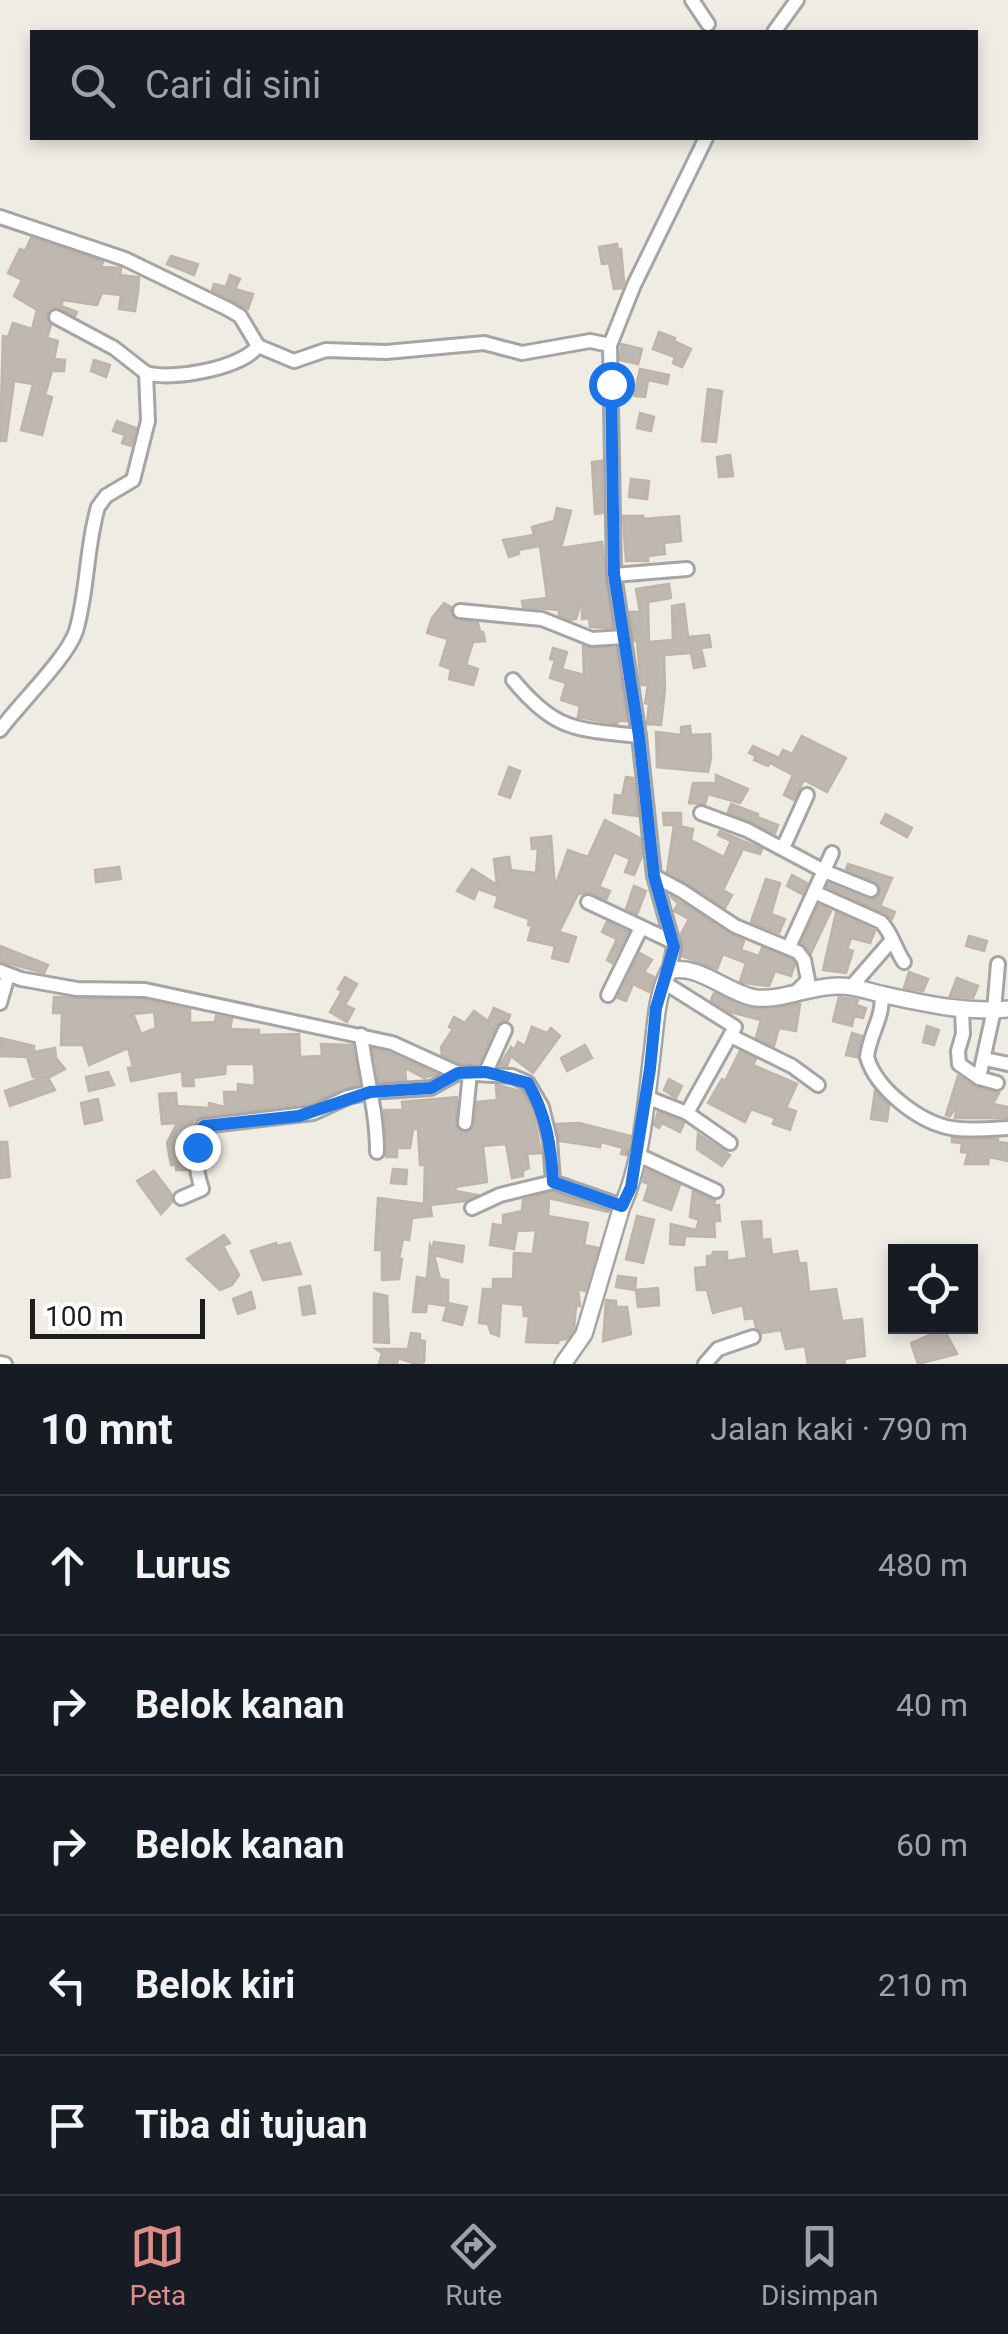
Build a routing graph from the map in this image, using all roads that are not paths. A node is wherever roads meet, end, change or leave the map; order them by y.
1 (692, 0) edge
2 (796, 0) edge
3 (708, 24) dead end
4 (775, 30) edge
5 (705, 140) edge
6 (0, 217) edge
7 (56, 317) dead end
8 (610, 345) junction
9 (258, 346) junction
10 (146, 373) junction
11 (687, 569) dead end
12 (614, 574) junction
13 (460, 611) dead end
14 (624, 637) junction
15 (512, 680) dead end
16 (0, 730) edge
17 (639, 736) junction
18 (807, 795) dead end
19 (701, 813) dead end
20 (782, 848) junction
21 (832, 854) dead end
22 (824, 871) junction
23 (654, 876) junction
24 (871, 890) dead end
25 (814, 892) junction
26 (588, 902) dead end
27 (642, 928) junction
28 (892, 940) junction
29 (671, 941) junction
30 (789, 947) junction
31 (904, 962) dead end
32 (998, 964) dead end
33 (4, 973) edge
34 (667, 977) junction
35 (851, 987) junction
36 (796, 990) junction
37 (881, 994) junction
38 (608, 995) dead end
39 (0, 1003) edge
40 (1001, 1009) edge
41 (962, 1010) junction
42 (505, 1030) dead end
43 (361, 1036) junction
44 (731, 1036) junction
45 (985, 1059) junction
46 (1008, 1064) edge
47 (486, 1072) junction
48 (464, 1073) junction
49 (979, 1078) junction
50 (996, 1083) dead end
51 (818, 1084) dead end
52 (370, 1092) junction
53 (646, 1096) junction
54 (686, 1113) junction
55 (465, 1123) dead end
56 (1008, 1128) edge
57 (730, 1143) dead end
58 (378, 1152) dead end
59 (636, 1154) junction
60 (553, 1182) junction
61 (716, 1191) dead end
62 (181, 1198) dead end
63 (622, 1206) junction
64 (472, 1208) dead end
65 (753, 1338) dead end
66 (563, 1364) edge
67 (705, 1364) edge

1 - 3 street
2 - 4 street
5 - 8 street
6 - 9 street
7 - 10 street
8 - 9 street
8 - 12 street
9 - 10 street
10 - 16 street
11 - 12 street
12 - 14 street
13 - 14 street
14 - 17 street
15 - 17 street
17 - 23 street
18 - 20 street
19 - 20 street
20 - 22 street
21 - 22 street
22 - 24 street
22 - 25 street
23 - 29 street
23 - 30 street
25 - 28 street
25 - 30 street
26 - 27 street
27 - 29 street
27 - 38 street
28 - 31 street
28 - 35 street
29 - 34 street
30 - 36 street
32 - 40 street
33 - 39 street
33 - 43 street
34 - 36 street
34 - 44 street
34 - 53 street
35 - 36 street
35 - 37 street
37 - 41 street
37 - 56 street
40 - 41 street
40 - 45 street
41 - 49 street
42 - 47 street
43 - 48 street
43 - 52 street
44 - 51 street
44 - 54 street
45 - 46 street
45 - 49 street
47 - 48 street
47 - 60 street
48 - 52 street
48 - 55 street
49 - 50 street
52 - 58 street
52 - 62 street
53 - 54 street
53 - 59 street
54 - 57 street
59 - 61 street
59 - 63 street
60 - 63 street
60 - 64 street
63 - 66 street
65 - 67 street

